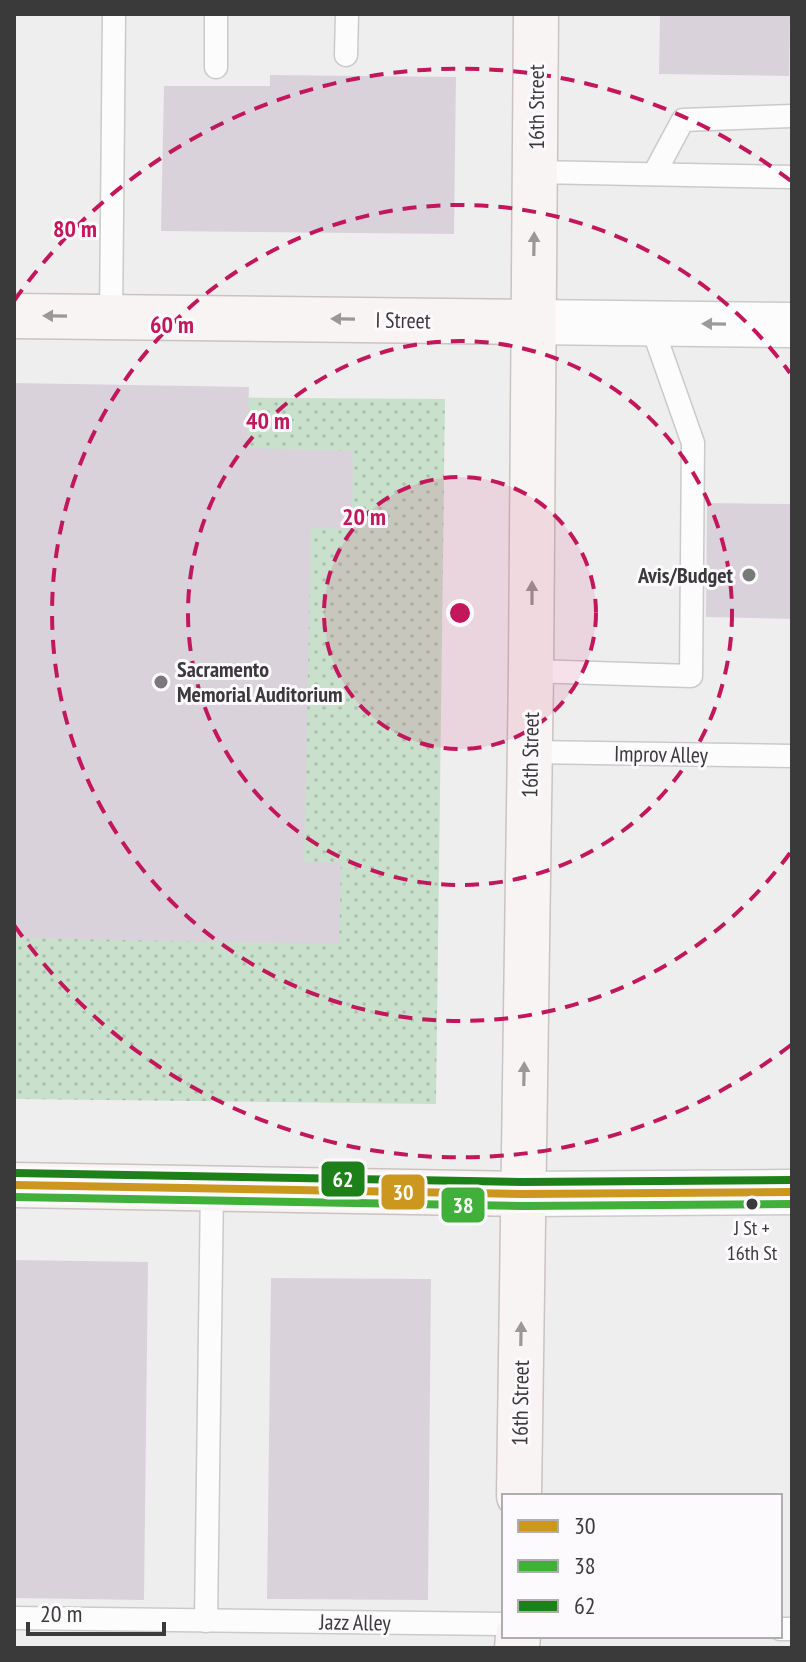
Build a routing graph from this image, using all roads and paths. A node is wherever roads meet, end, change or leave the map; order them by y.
1 (114, 14) edge
2 (216, 14) edge
3 (347, 14) edge
4 (536, 14) edge
5 (346, 55) dead end
6 (216, 67) dead end
7 (792, 116) edge
8 (535, 172) junction
9 (654, 174) junction
10 (792, 177) edge
11 (14, 316) edge
12 (111, 317) junction
13 (533, 322) junction
14 (651, 324) junction
15 (792, 325) edge
16 (531, 671) junction
17 (530, 752) junction
18 (792, 756) edge
19 (14, 1185) edge
20 (212, 1187) junction
21 (792, 1192) edge
22 (522, 1194) junction
23 (519, 1494) edge
24 (14, 1618) edge
25 (206, 1621) junction
26 (502, 1624) edge

1 - 12 lane
2 - 6 lane
3 - 5 lane
4 - 8 main road, 16th Street
7 - 9 lane
8 - 9 lane
13 -> 8 main road, 16th Street
9 - 10 lane
12 -> 11 main road, I Street
13 -> 12 main road, I Street
13 - 14 main road, I Street
16 -> 13 main road, 16th Street
15 -> 14 main road, I Street
14 - 16 lane
16 - 17 main road, 16th Street
17 - 18 lane, Improv Alley
22 -> 17 main road, 16th Street
19 - 20 main road
20 - 22 main road
20 - 25 lane
21 - 22 main road
23 -> 22 main road, 16th Street
24 - 25 lane, Jazz Alley
25 - 26 lane, Jazz Alley

